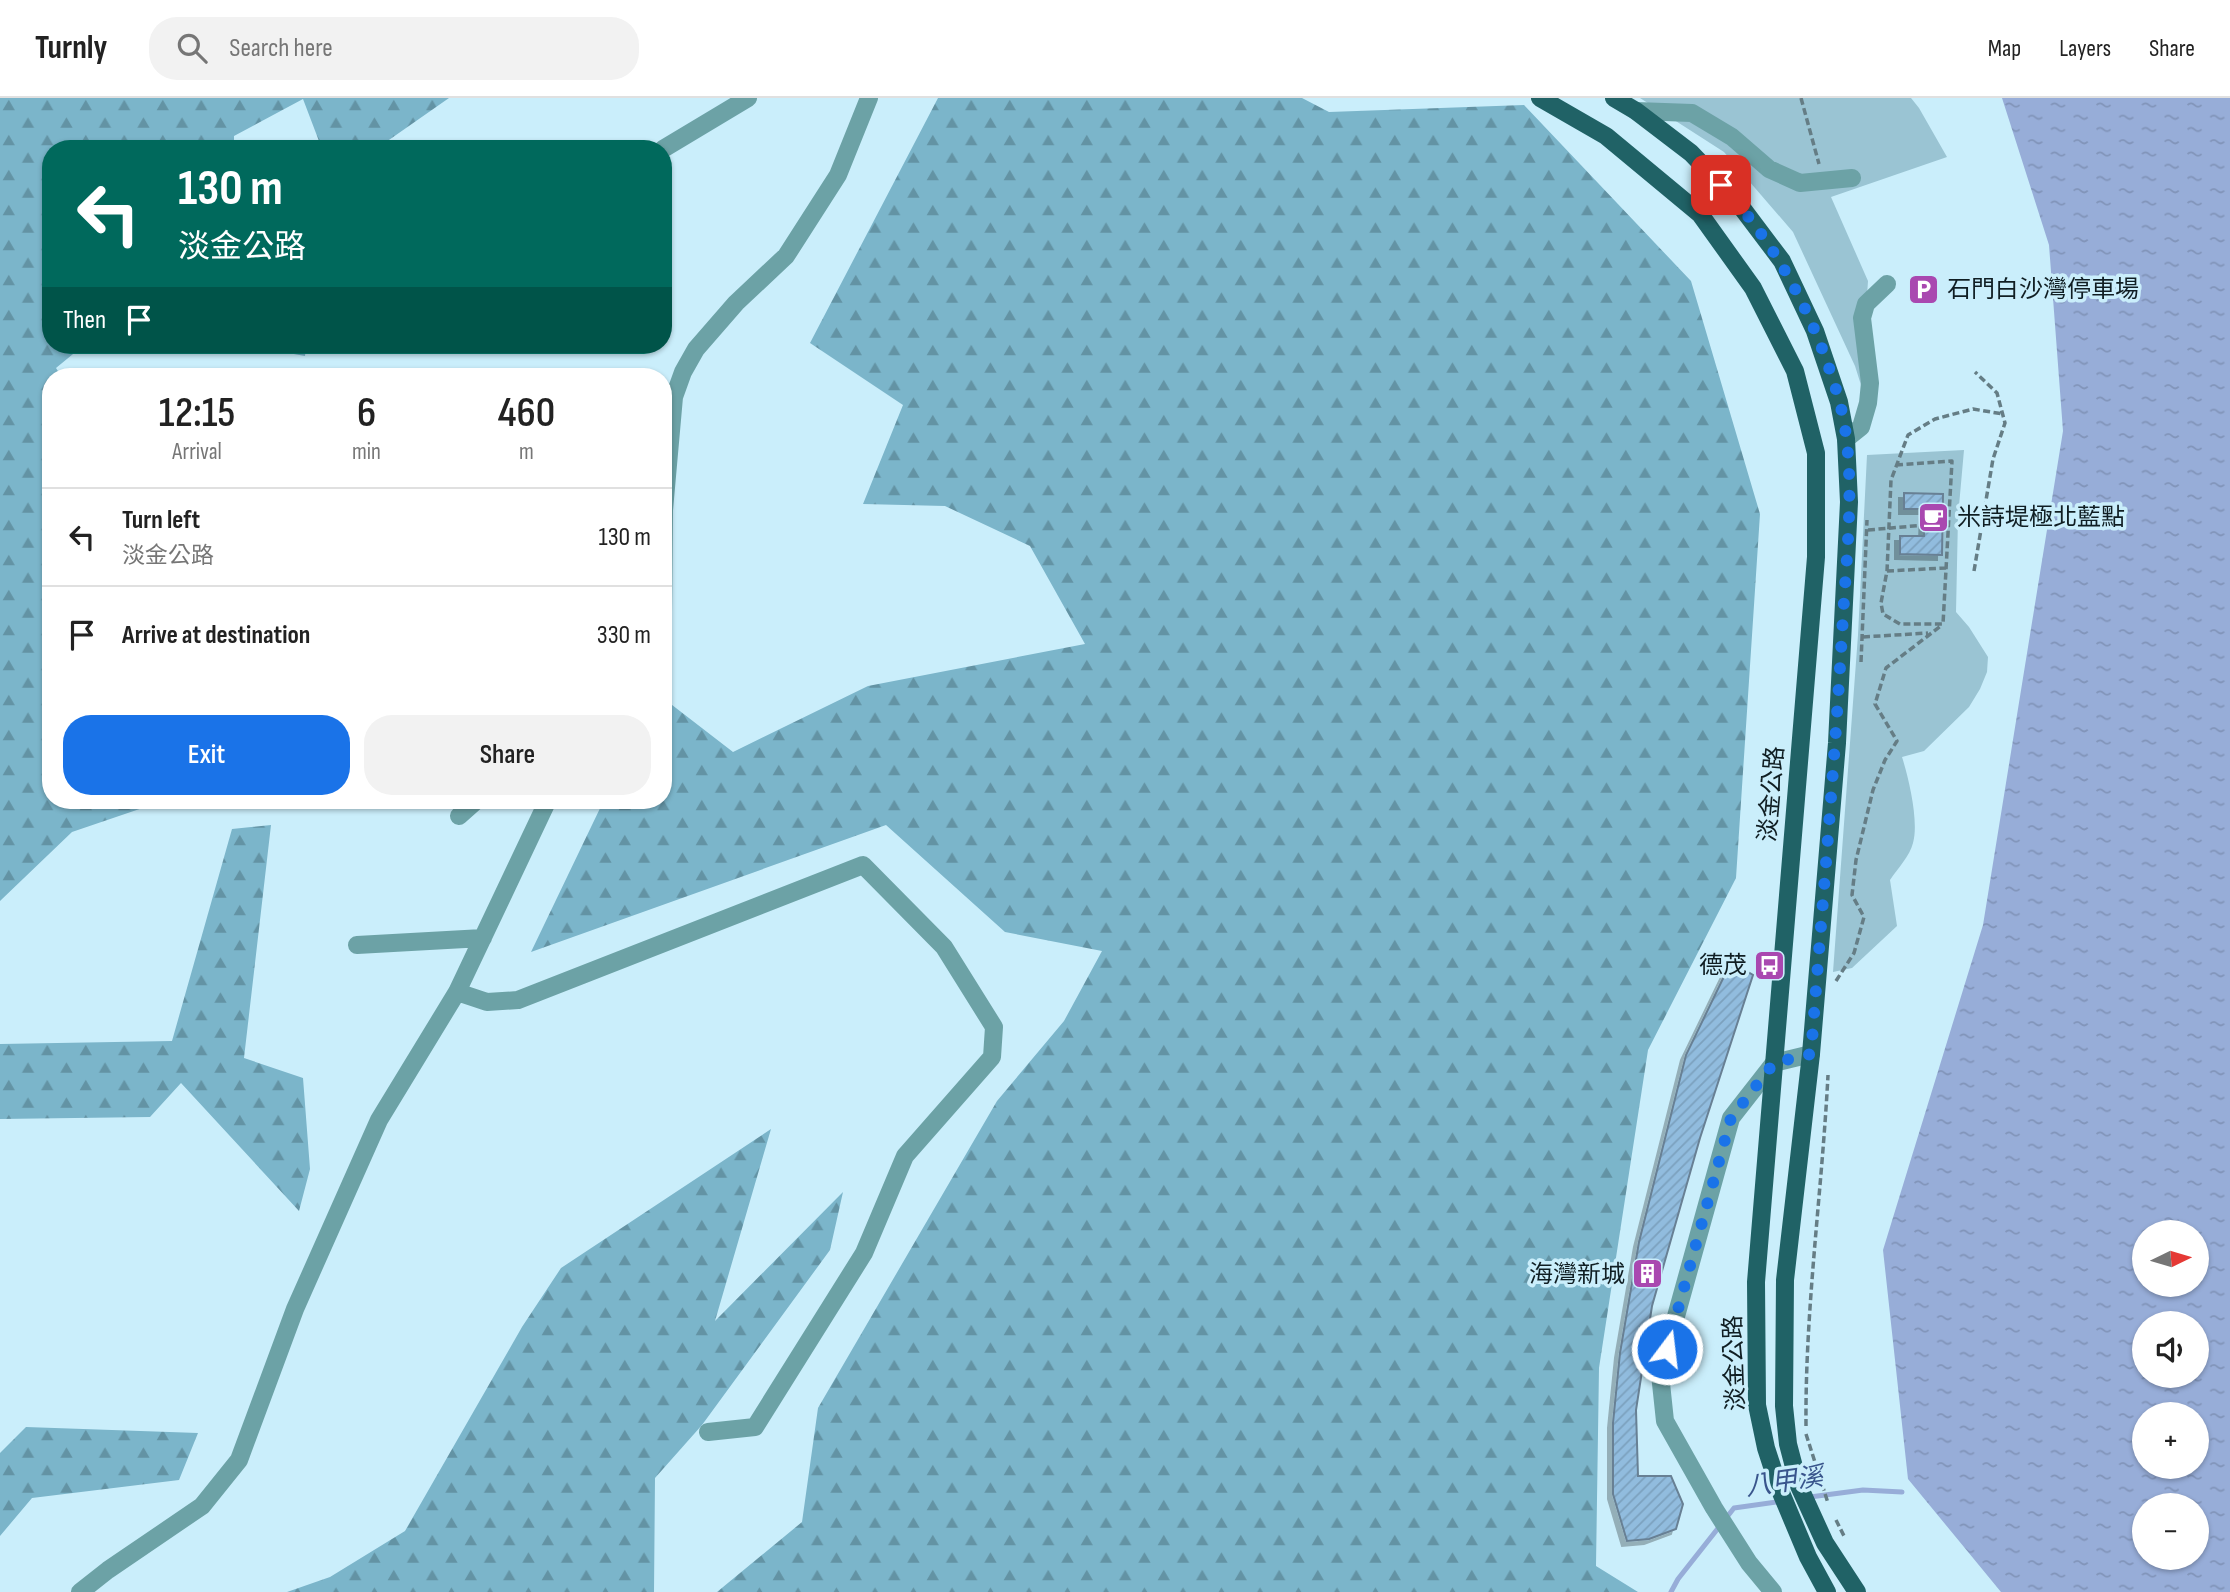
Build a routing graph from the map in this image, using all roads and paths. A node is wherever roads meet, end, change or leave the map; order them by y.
1 (748, 98) edge
2 (869, 98) edge
3 (1540, 98) edge
4 (1615, 98) edge
5 (1801, 98) edge
6 (1636, 111) junction
7 (672, 144) edge
8 (1852, 178) dead end
9 (1824, 181) junction
10 (1887, 284) dead end
11 (1975, 372) dead end
12 (674, 397) junction
13 (672, 400) edge
14 (2003, 414) junction
15 (672, 420) edge
16 (1846, 439) junction
17 (1896, 465) junction
18 (1925, 525) dead end
19 (1888, 528) junction
20 (1868, 530) dead end
21 (1946, 568) junction
22 (1886, 570) junction
23 (1974, 571) dead end
24 (1943, 624) junction
25 (1930, 633) junction
26 (1863, 637) dead end
27 (467, 809) edge
28 (544, 809) edge
29 (459, 817) dead end
30 (483, 938) junction
31 (357, 945) dead end
32 (1833, 985) dead end
33 (457, 992) junction
34 (1811, 1054) junction
35 (1774, 1063) junction
36 (708, 1432) dead end
37 (1821, 1483) dead end
38 (1830, 1507) dead end
39 (80, 1592) edge
40 (1773, 1592) edge
41 (1827, 1592) edge
42 (1857, 1592) edge

1 - 7 street
2 - 12 street
3 - 35 main road, 淡金公路
4 - 6 main road, 淡金公路
5 - 9 path
6 - 9 street
6 - 16 main road, 淡金公路
8 - 9 street
10 - 16 street
11 - 14 path
12 - 13 street
12 - 15 street
14 - 17 path
14 - 23 path
16 - 34 main road, 淡金公路
17 - 19 path
17 - 21 path
18 - 19 path
19 - 20 path
19 - 22 path
21 - 22 path
21 - 24 path
22 - 24 path
24 - 25 path
25 - 26 path
25 - 32 path
27 - 29 street
28 - 30 street
30 - 31 street
30 - 33 street
33 - 36 street
33 - 39 street
34 - 35 street
34 - 42 main road, 淡金公路
35 - 40 street
35 - 41 main road, 淡金公路
37 - 38 path

